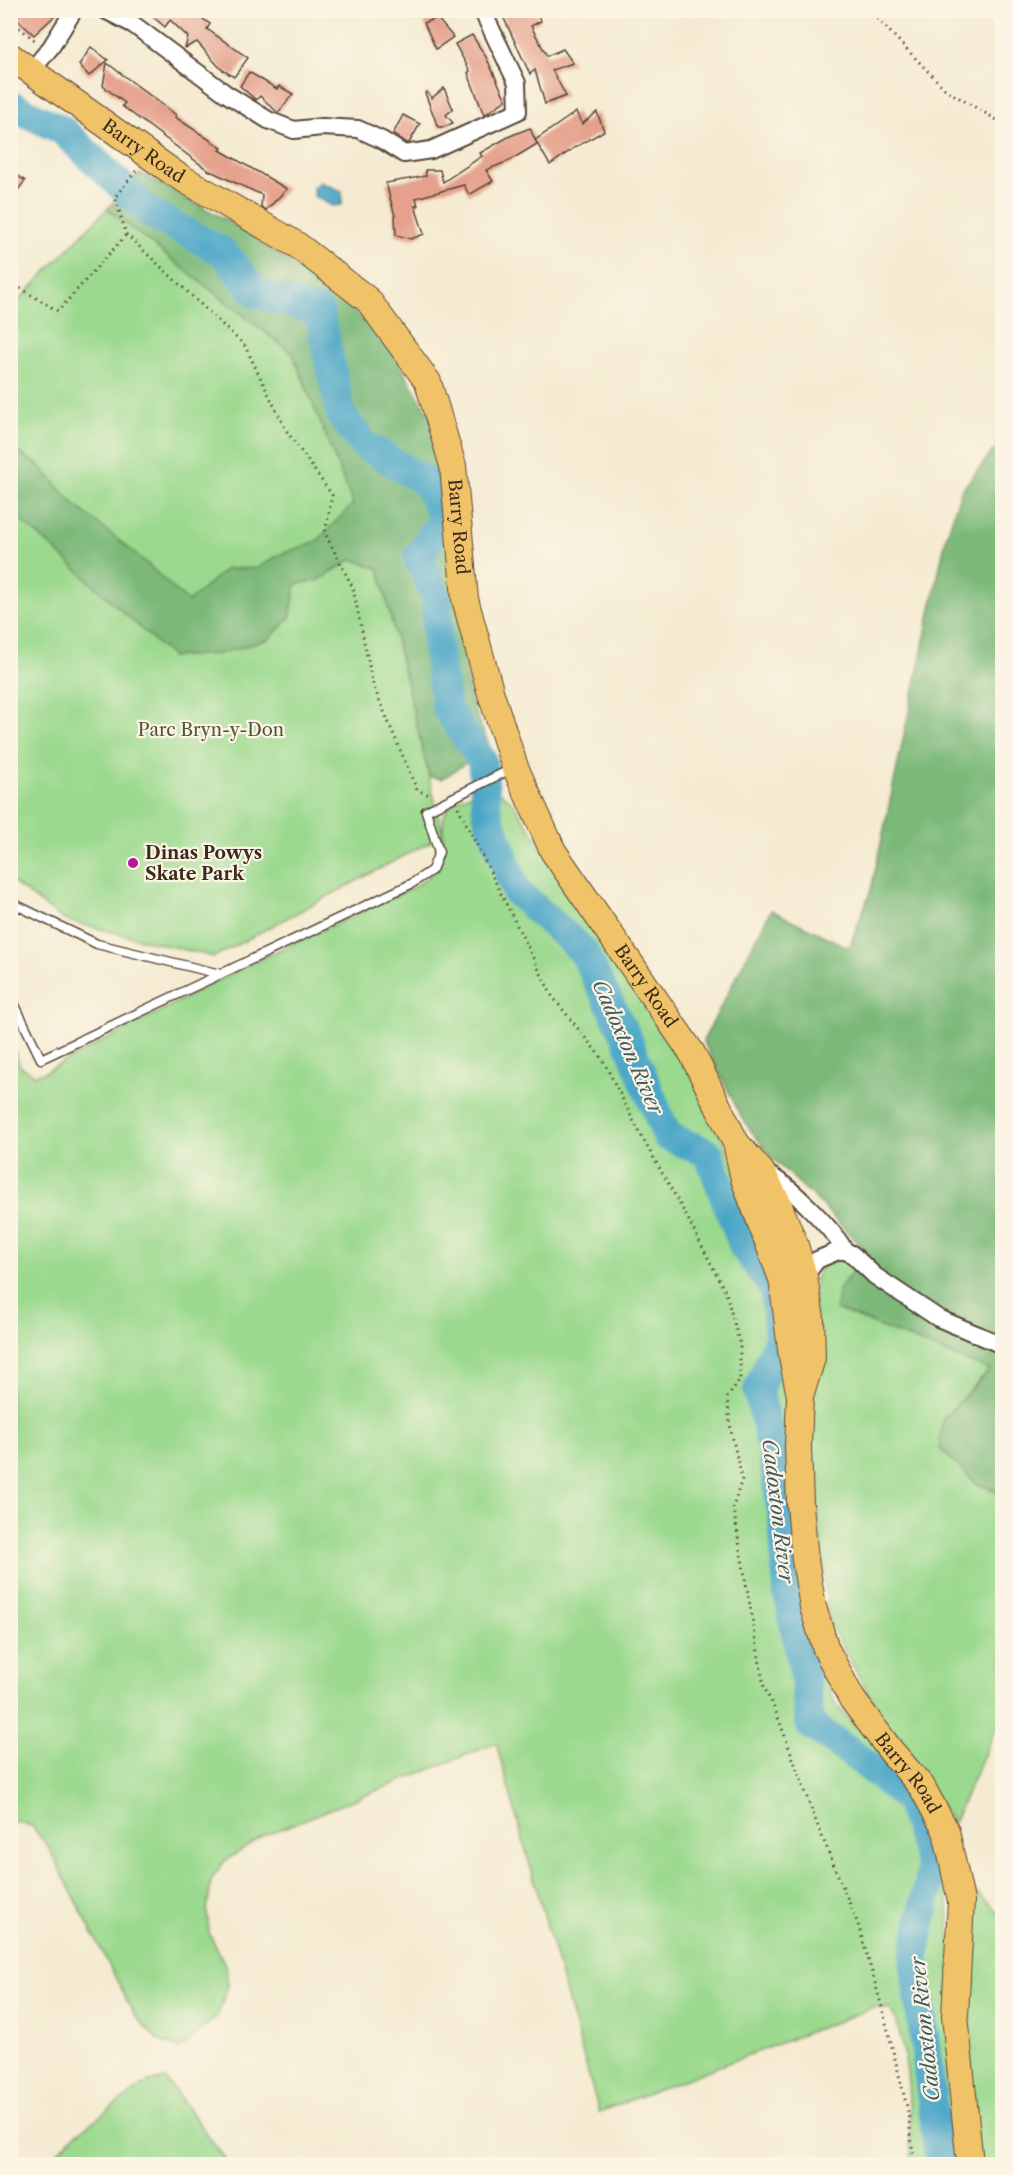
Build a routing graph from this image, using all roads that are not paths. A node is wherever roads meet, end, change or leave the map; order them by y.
1 (74, 10) edge
2 (105, 10) edge
3 (482, 10) edge
4 (10, 56) edge
5 (32, 70) junction
6 (514, 768) junction
7 (10, 901) edge
8 (221, 974) junction
9 (10, 995) edge
10 (736, 1143) junction
11 (761, 1171) junction
12 (810, 1210) junction
13 (785, 1221) junction
14 (770, 1242) junction
15 (845, 1251) junction
16 (804, 1277) junction
17 (1002, 1345) edge
18 (800, 1396) junction
19 (970, 2164) edge

1 - 5 street
2 - 3 street
4 - 5 main road, Barry Road
5 - 6 main road, Barry Road
6 - 8 lane
6 - 10 main road, Barry Road
7 - 8 lane
8 - 9 lane
10 - 11 main road, Barry Road
10 - 14 main road, Barry Road
11 - 12 street
11 - 13 main road, Barry Road
12 - 13 street
12 - 15 street
13 - 14 street
13 - 16 main road, Barry Road
14 - 18 main road, Barry Road
15 - 16 street
15 - 17 street
16 - 18 main road, Barry Road
18 - 19 main road, Barry Road

